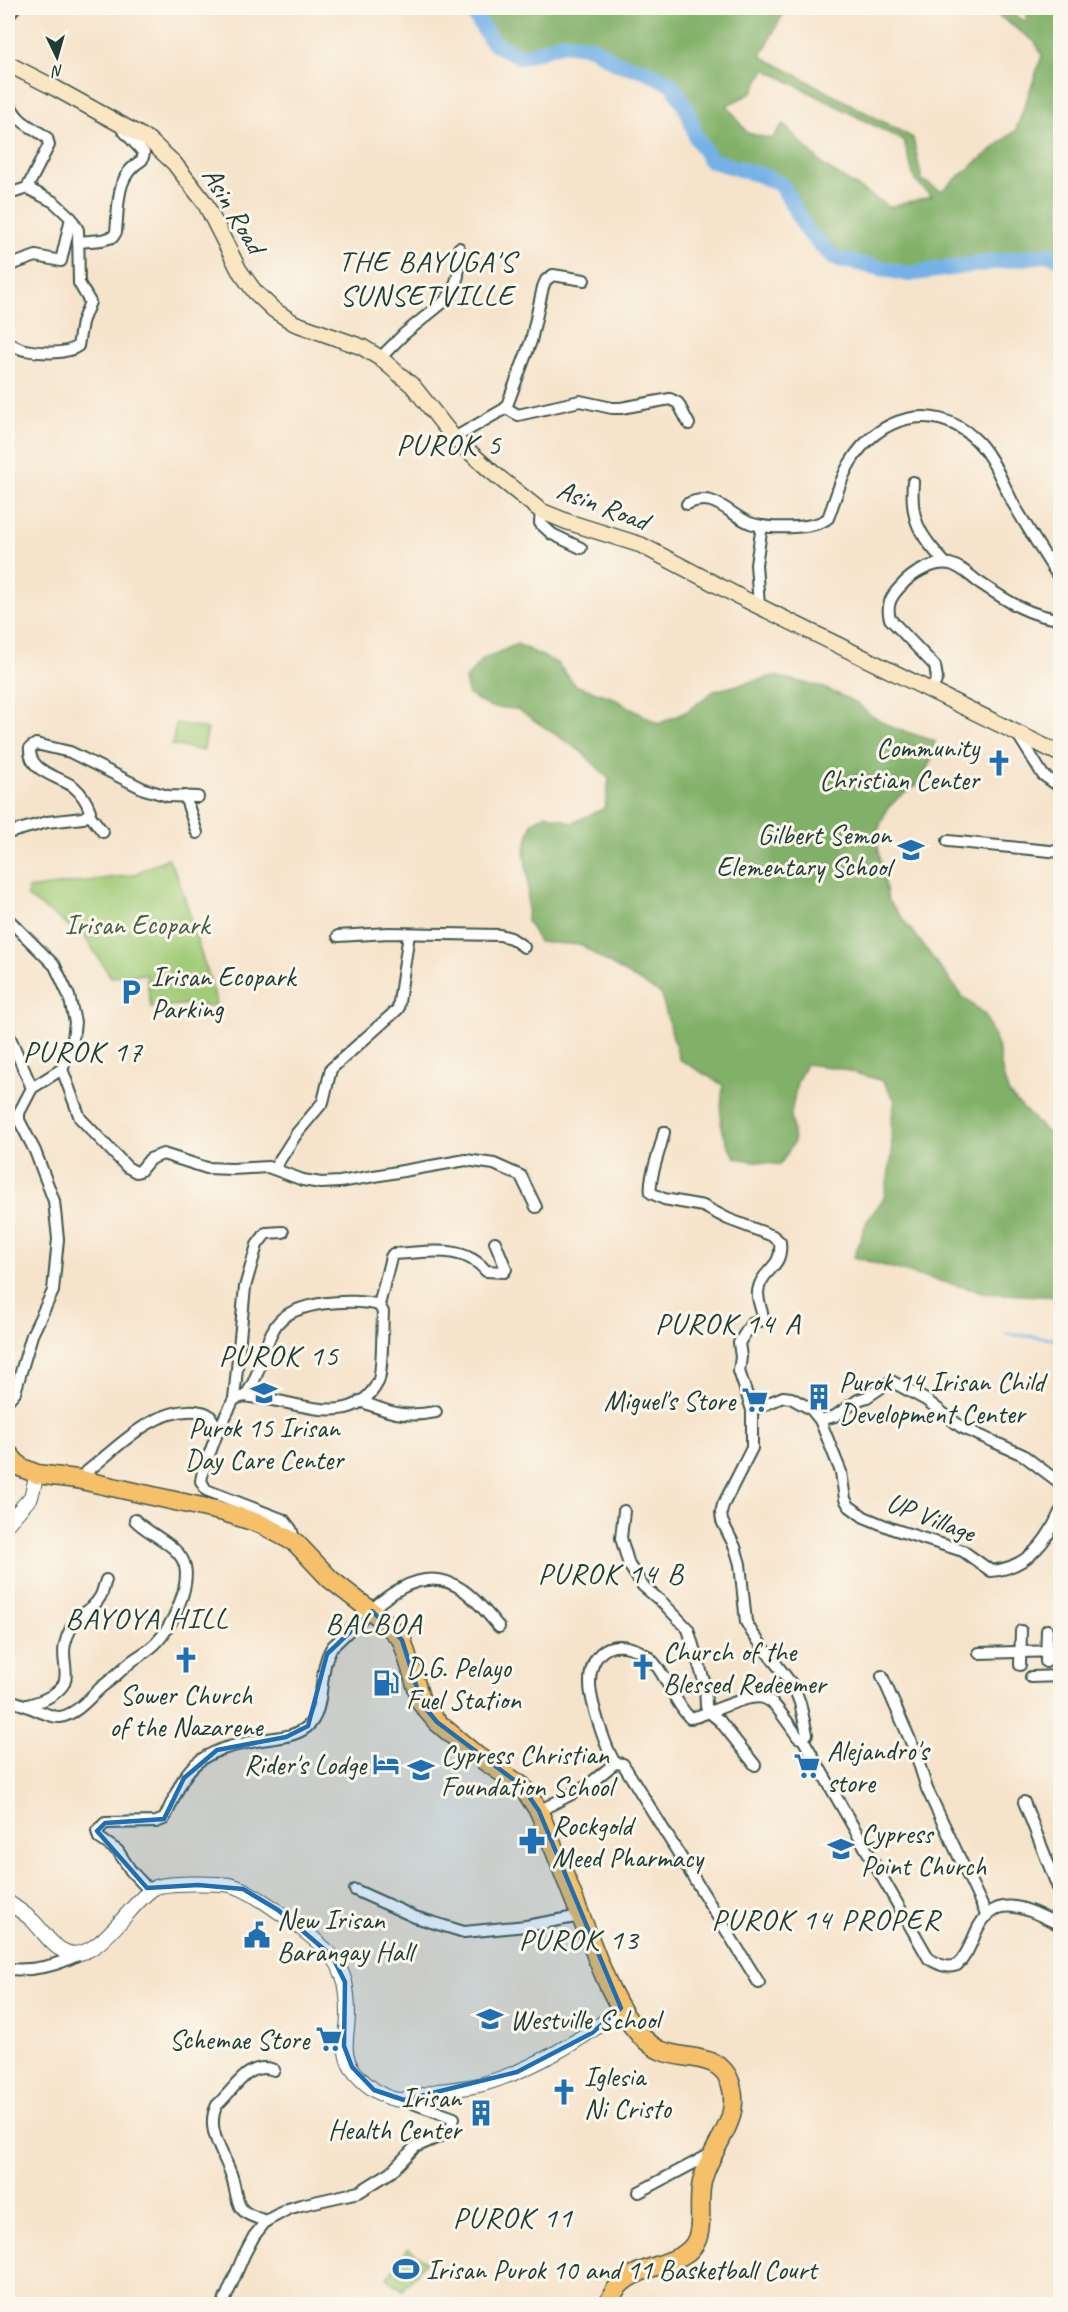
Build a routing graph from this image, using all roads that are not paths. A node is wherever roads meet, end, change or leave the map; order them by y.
1 (14, 8) edge
2 (8, 17) edge
3 (8, 64) edge
4 (8, 101) edge
5 (113, 120) junction
6 (27, 188) junction
7 (8, 191) edge
8 (71, 218) junction
9 (78, 242) junction
10 (459, 248) dead end
11 (8, 266) edge
12 (584, 280) dead end
13 (8, 342) edge
14 (381, 358) junction
15 (507, 408) junction
16 (689, 424) dead end
17 (454, 438) junction
18 (914, 482) dead end
19 (687, 504) dead end
20 (541, 511) junction
21 (762, 526) junction
22 (581, 548) dead end
23 (945, 563) junction
24 (1060, 579) edge
25 (759, 606) junction
26 (1060, 619) edge
27 (932, 690) junction
28 (1015, 730) junction
29 (1060, 754) edge
30 (1060, 787) edge
31 (185, 796) junction
32 (198, 797) dead end
33 (89, 814) junction
34 (8, 832) edge
35 (103, 832) dead end
36 (196, 833) dead end
37 (948, 841) dead end
38 (1060, 852) edge
39 (8, 919) edge
40 (409, 934) junction
41 (338, 936) dead end
42 (525, 947) dead end
43 (8, 1033) edge
44 (62, 1069) junction
45 (32, 1088) junction
46 (664, 1132) dead end
47 (274, 1169) junction
48 (536, 1207) dead end
49 (283, 1232) dead end
50 (495, 1242) dead end
51 (379, 1305) junction
52 (246, 1396) junction
53 (234, 1399) junction
54 (8, 1400) edge
55 (360, 1401) junction
56 (752, 1410) junction
57 (436, 1412) dead end
58 (820, 1420) junction
59 (218, 1431) junction
60 (8, 1454) edge
61 (38, 1474) junction
62 (77, 1479) junction
63 (1060, 1483) edge
64 (624, 1511) dead end
65 (1060, 1512) edge
66 (135, 1520) dead end
67 (8, 1523) edge
68 (296, 1543) junction
69 (106, 1580) dead end
70 (372, 1611) junction
71 (499, 1627) dead end
72 (1047, 1630) dead end
73 (1021, 1631) dead end
74 (1060, 1651) edge
75 (1021, 1652) junction
76 (979, 1653) dead end
77 (1046, 1657) junction
78 (1020, 1665) dead end
79 (882, 1676) dead end
80 (1060, 1676) edge
81 (1031, 1677) dead end
82 (8, 1700) edge
83 (27, 1705) junction
84 (709, 1712) junction
85 (803, 1739) junction
86 (615, 1763) junction
87 (755, 1765) dead end
88 (1024, 1802) dead end
89 (539, 1811) junction
90 (155, 1888) junction
91 (356, 1890) dead end
92 (1060, 1893) edge
93 (8, 1902) edge
94 (987, 1916) junction
95 (581, 1917) junction
96 (1060, 1925) edge
97 (81, 1953) junction
98 (8, 1969) edge
99 (759, 1983) dead end
100 (621, 2008) junction
101 (274, 2070) dead end
102 (404, 2100) junction
103 (712, 2154) junction
104 (639, 2192) dead end
105 (266, 2221) junction
106 (223, 2304) edge
107 (609, 2304) edge

1 - 2 street
3 - 5 main road, Asin Road
4 - 6 street
5 - 9 street
5 - 14 main road, Asin Road
6 - 7 street
6 - 8 street
8 - 9 street
8 - 11 street
9 - 13 street
10 - 14 street
12 - 15 street
14 - 17 main road, Asin Road
15 - 16 street
15 - 17 street
17 - 20 main road, Asin Road
18 - 23 street
19 - 21 street
20 - 22 street
20 - 25 main road, Asin Road
21 - 24 street
21 - 25 street
23 - 26 street
23 - 27 street
25 - 27 main road, Asin Road
27 - 28 main road, Asin Road
28 - 29 main road, Asin Road
28 - 30 street
31 - 32 street
31 - 33 street
31 - 36 street
33 - 34 street
33 - 35 street
37 - 38 street
39 - 44 street
40 - 41 street
40 - 42 street
40 - 47 street
43 - 45 street
44 - 45 street
44 - 47 street
45 - 54 street
46 - 56 street
47 - 48 street
49 - 53 street
50 - 51 street
51 - 52 street
51 - 55 street
52 - 53 street
52 - 55 street
53 - 59 street
55 - 57 street
56 - 58 street, UP Village
56 - 85 street
58 - 63 street
58 - 65 street, UP Village
59 - 62 street
59 - 68 street
60 - 61 highway
61 - 62 highway
61 - 67 street
62 - 68 highway
64 - 84 street
66 - 83 street
68 - 70 highway
69 - 83 street
70 - 71 street
70 - 89 highway
70 - 90 street
72 - 77 street
73 - 75 street
74 - 77 street
75 - 76 street
75 - 77 street
75 - 78 street
79 - 94 street
80 - 81 street
82 - 83 street
84 - 85 street
84 - 86 street
84 - 87 street
85 - 94 street
86 - 89 street
86 - 99 street
88 - 92 street
89 - 95 highway
90 - 97 street
90 - 102 street
91 - 95 street
93 - 97 street
94 - 96 street
95 - 100 highway
97 - 98 street
100 - 102 street
100 - 103 highway
101 - 105 street
102 - 105 street
103 - 104 street
103 - 107 highway
105 - 106 street

